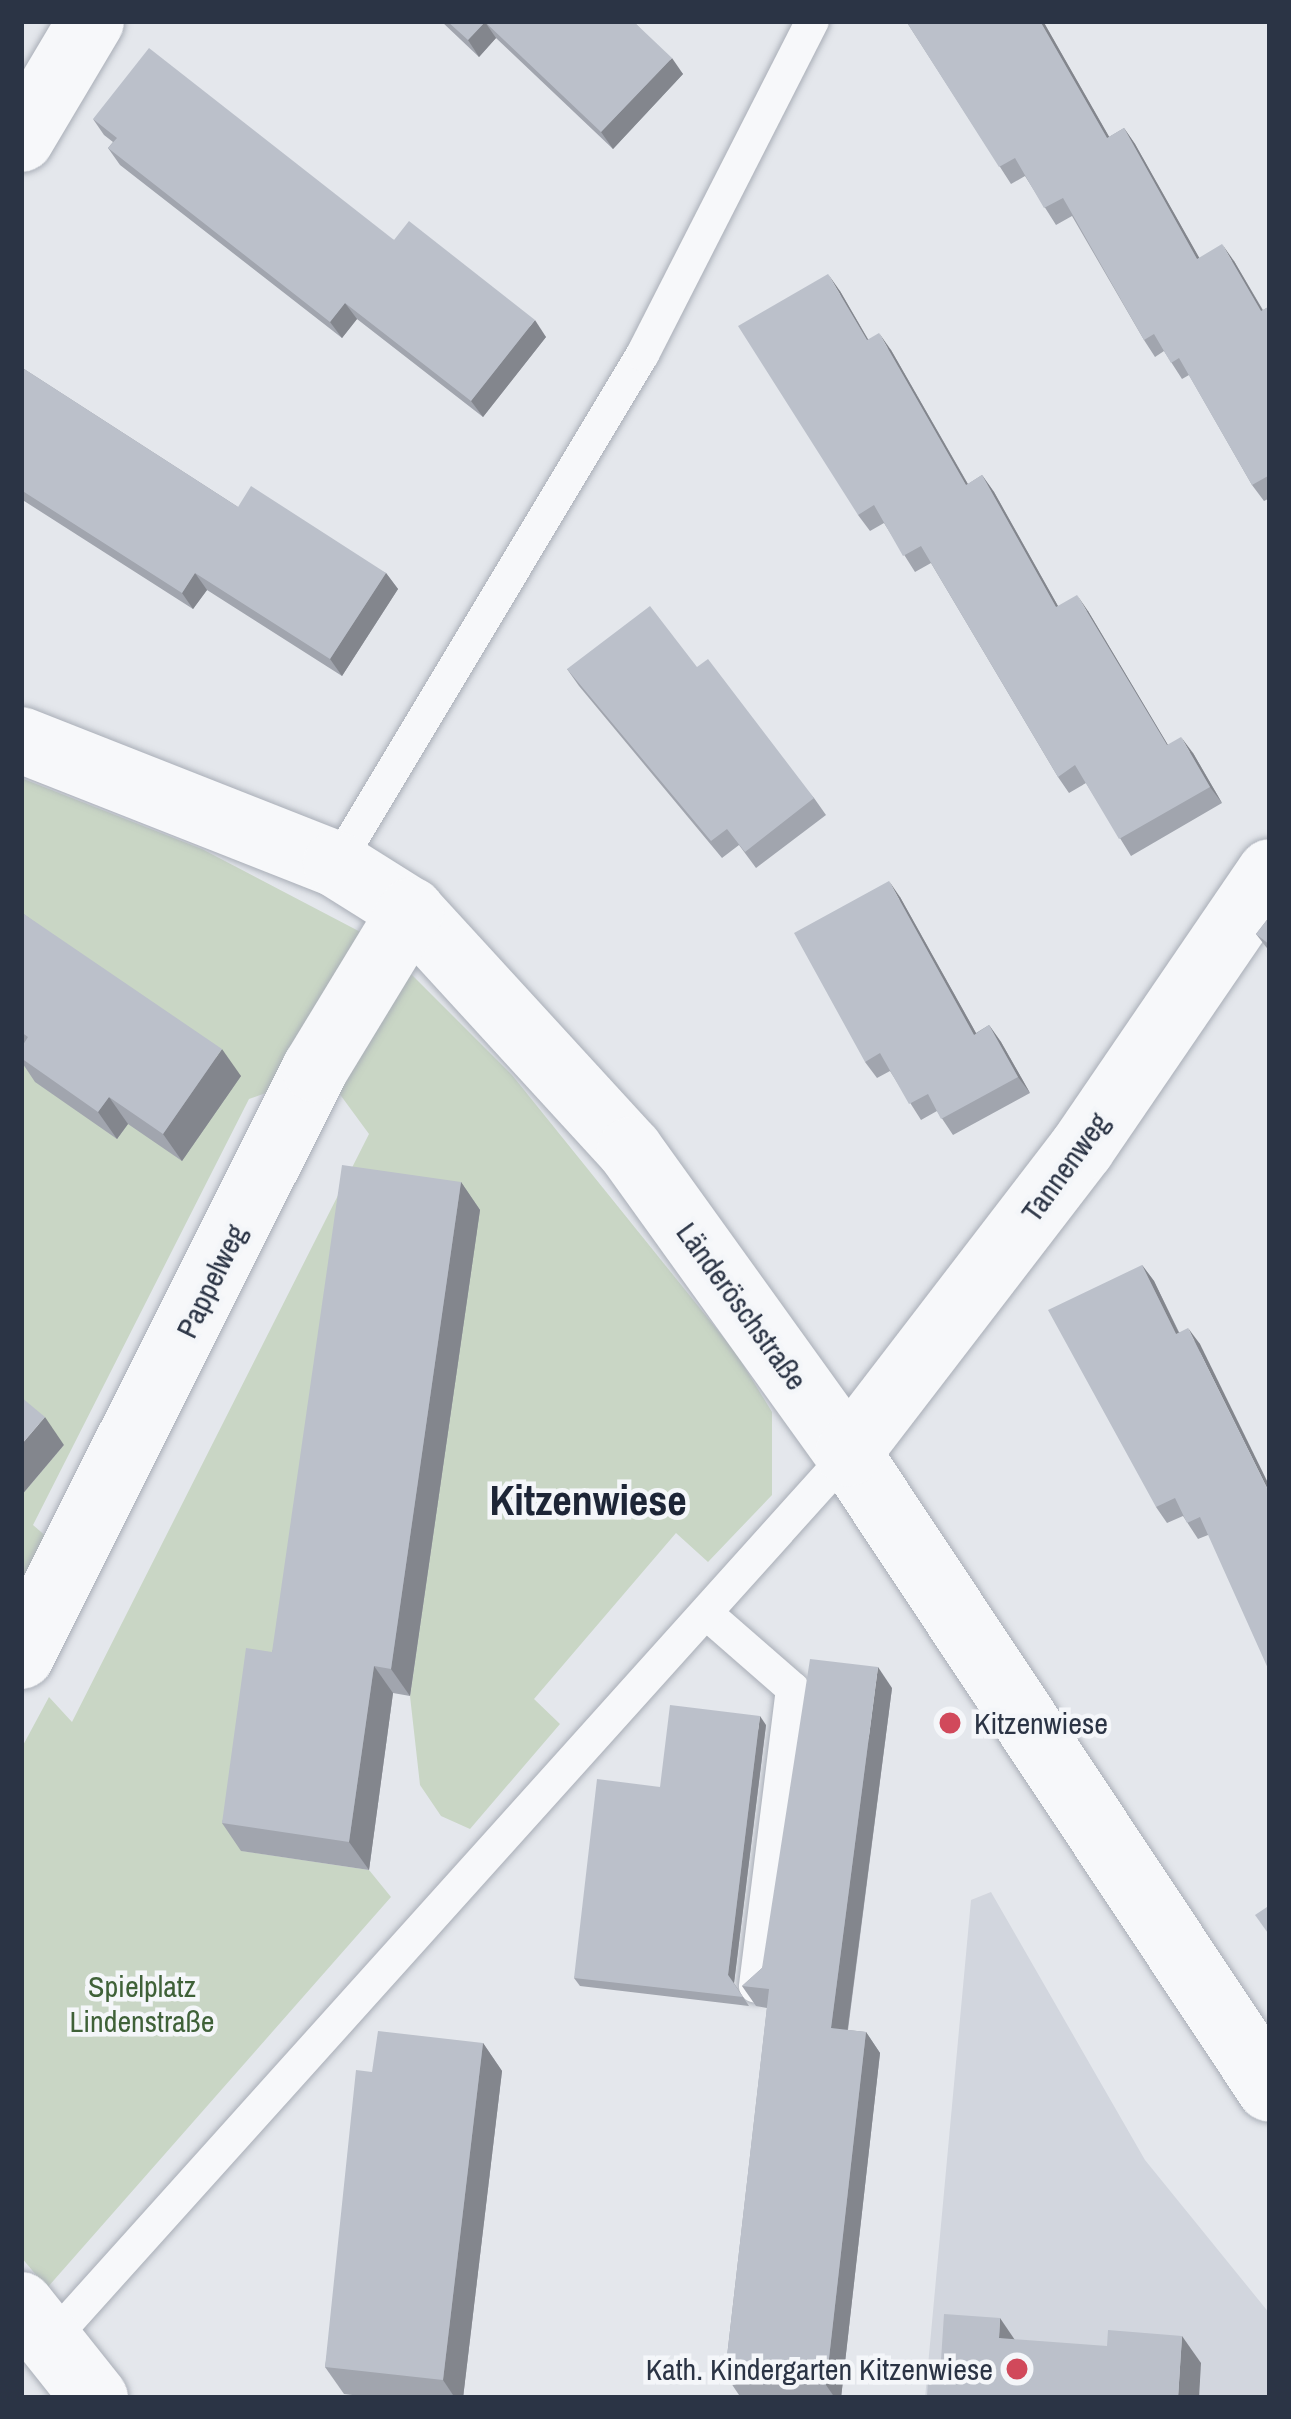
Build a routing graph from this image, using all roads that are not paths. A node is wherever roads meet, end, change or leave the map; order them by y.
1 (91, 21) edge
2 (812, 21) edge
3 (21, 139) edge
4 (21, 740) edge
5 (336, 864) junction
6 (1270, 872) edge
7 (411, 911) junction
8 (848, 1453) junction
9 (706, 1613) junction
10 (21, 1656) edge
11 (755, 1986) edge
12 (1264, 2068) edge
13 (37, 2322) edge
14 (95, 2398) edge

1 - 3 street
2 - 5 lane
4 - 5 street, Länderöschstraße
5 - 7 street, Länderöschstraße
6 - 8 street, Tannenweg
7 - 8 street, Länderöschstraße
7 - 10 street, Pappelweg
8 - 9 lane
8 - 12 street, Länderöschstraße
9 - 11 lane
9 - 13 lane
13 - 14 street

